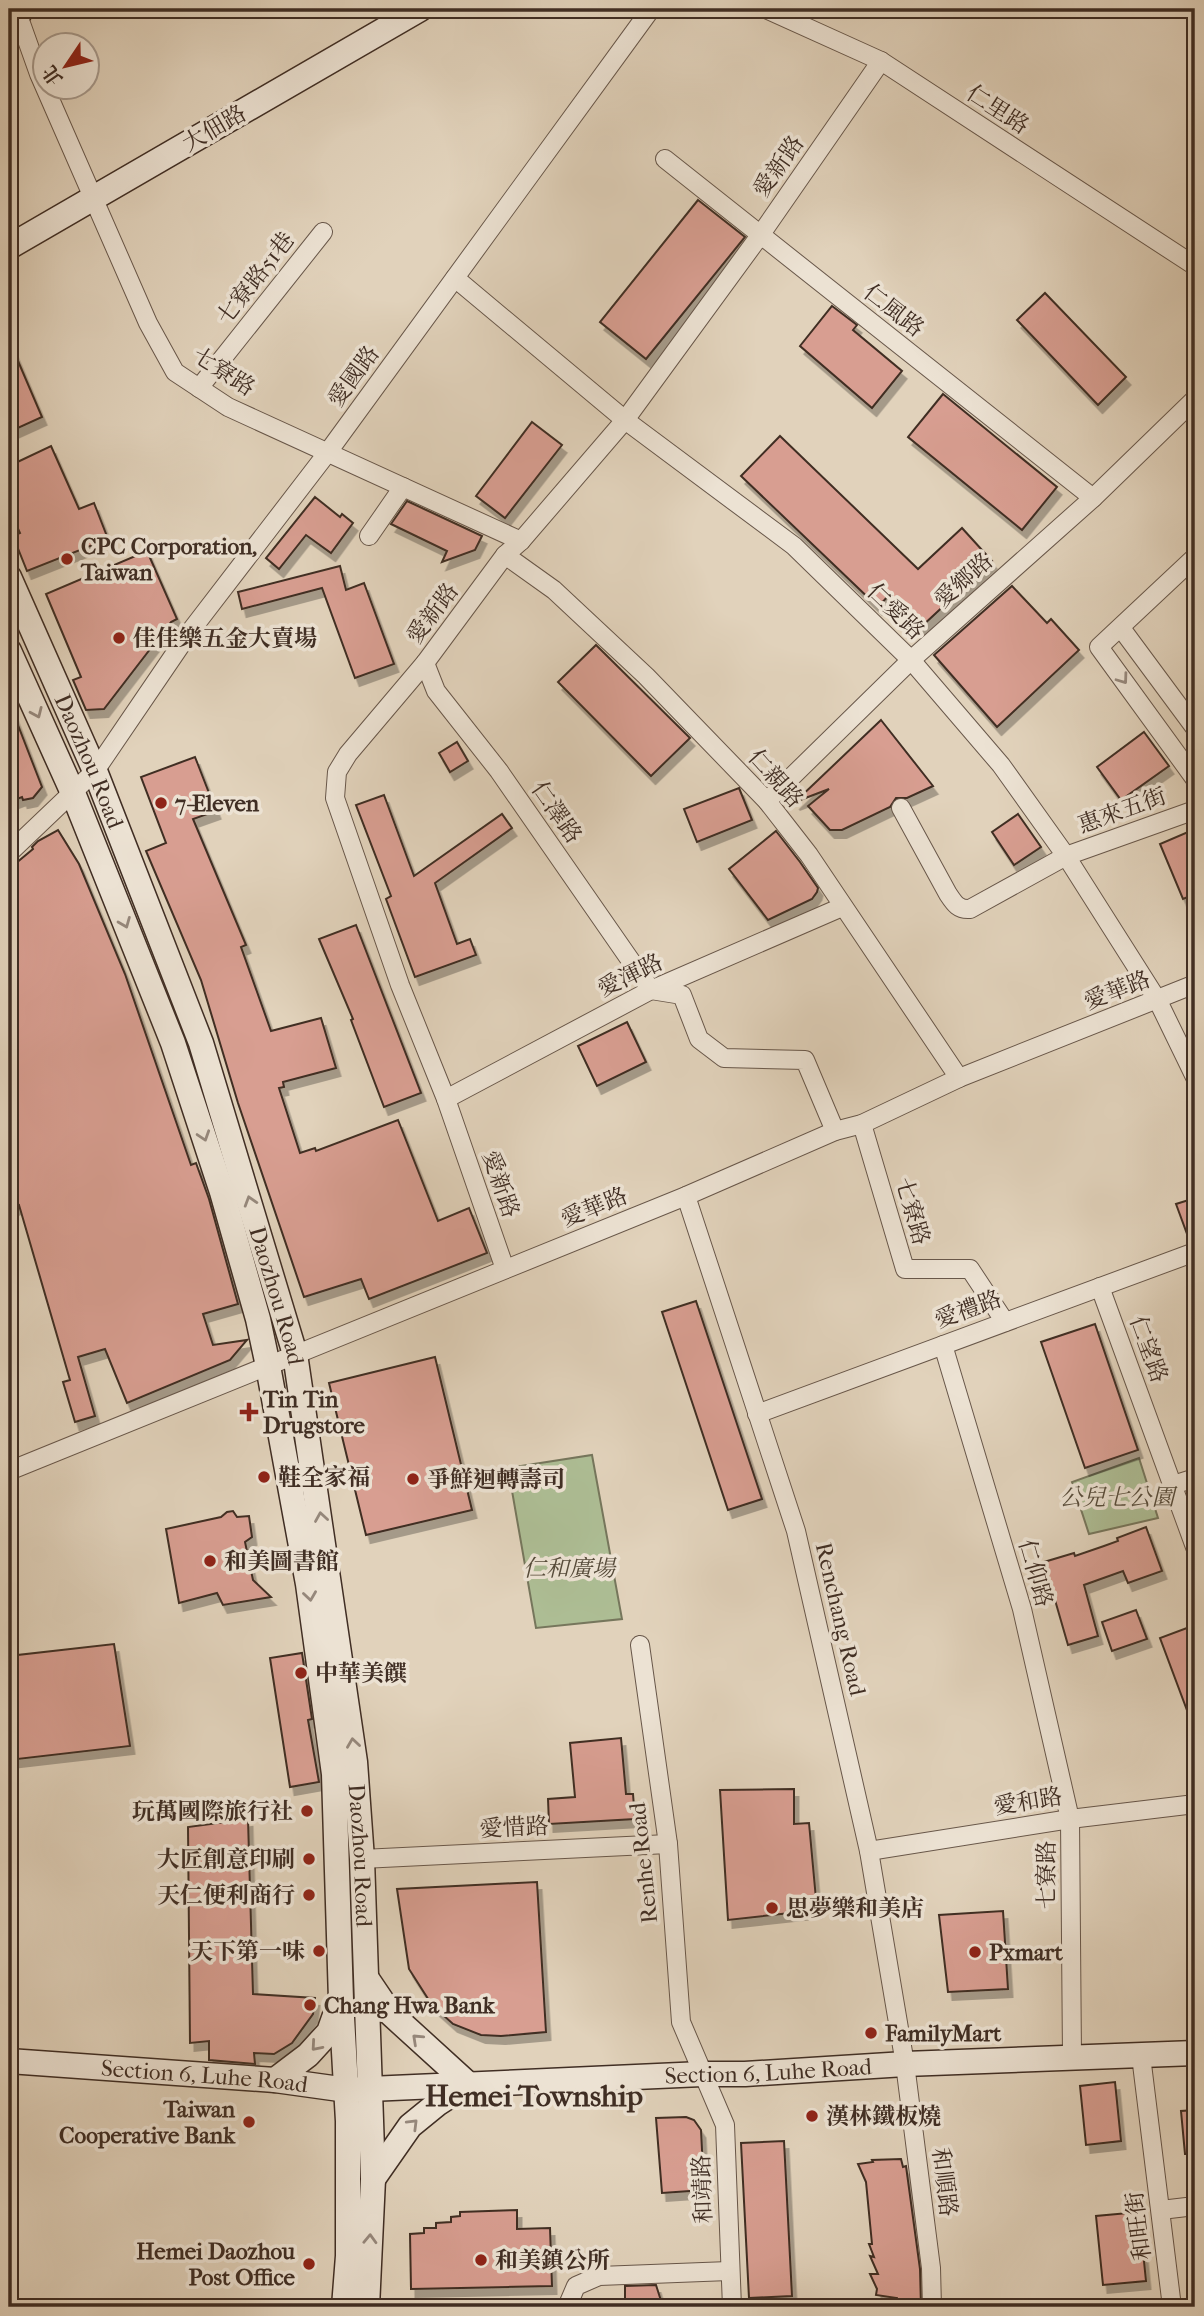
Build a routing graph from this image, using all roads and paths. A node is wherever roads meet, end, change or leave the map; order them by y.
1 (420, 9) edge
2 (651, 9) edge
3 (766, 9) edge
4 (16, 17) edge
5 (881, 61) junction
6 (666, 159) dead end
7 (94, 198) junction
8 (323, 232) dead end
9 (761, 234) junction
10 (9, 247) edge
11 (1195, 267) edge
12 (455, 278) junction
13 (199, 388) junction
14 (1195, 399) edge
15 (625, 420) junction
16 (328, 452) junction
17 (403, 487) junction
18 (1093, 498) junction
19 (369, 536) dead end
20 (521, 541) junction
21 (505, 555) junction
22 (1195, 557) edge
23 (9, 577) edge
24 (1121, 628) junction
25 (9, 651) edge
26 (911, 660) junction
27 (425, 663) junction
28 (1195, 728) edge
29 (95, 771) junction
30 (1195, 779) edge
31 (73, 793) junction
32 (767, 802) junction
33 (901, 808) dead end
34 (1195, 810) edge
35 (9, 853) edge
36 (1066, 856) junction
37 (842, 907) junction
38 (1195, 985) edge
39 (651, 990) junction
40 (1158, 1001) junction
41 (1195, 1077) edge
42 (959, 1078) junction
43 (446, 1099) junction
44 (862, 1124) junction
45 (835, 1131) junction
46 (686, 1196) junction
47 (1195, 1252) edge
48 (505, 1269) junction
49 (1100, 1287) junction
50 (1005, 1322) junction
51 (943, 1345) junction
52 (295, 1354) junction
53 (268, 1366) junction
54 (757, 1414) junction
55 (9, 1471) edge
56 (1195, 1478) edge
57 (1173, 1485) junction
58 (1195, 1547) edge
59 (640, 1645) dead end
60 (1195, 1804) edge
61 (1070, 1819) junction
62 (668, 1844) junction
63 (869, 1851) junction
64 (362, 1859) junction
65 (367, 1978) junction
66 (341, 2000) junction
67 (1195, 2053) edge
68 (1141, 2056) junction
69 (1072, 2057) junction
70 (9, 2061) edge
71 (905, 2063) junction
72 (702, 2074) junction
73 (275, 2080) junction
74 (468, 2084) junction
75 (359, 2090) junction
76 (373, 2179) junction
77 (1195, 2206) edge
78 (1161, 2210) junction
79 (729, 2271) junction
80 (344, 2307) edge
81 (367, 2307) edge
82 (567, 2307) edge
83 (732, 2307) edge
84 (932, 2307) edge
85 (1172, 2307) edge

1 - 7 main road, 大佃路
2 - 12 street, 愛國路
3 - 5 street, 仁里路
4 - 7 street, 七寮路
5 - 9 street, 愛新路
5 - 11 street, 仁里路
6 - 9 street, 仁風路
7 - 10 main road, 大佃路
7 - 13 street, 七寮路
8 - 13 street, 七寮路51巷
9 - 15 street, 愛新路
9 - 18 street, 仁風路
12 - 15 street, 仁愛路
12 - 16 street, 愛國路
13 - 16 street, 七寮路
14 - 18 street, 愛鄉路
15 - 20 street, 愛新路
15 - 26 street, 仁愛路
16 - 17 street, 七寮路
16 - 29 street, 愛國路
17 - 19 street
17 - 20 street, 七寮路
18 - 26 street, 愛鄉路
20 - 21 street, 愛新路
21 - 27 street, 愛新路
21 - 32 street, 仁親路
22 - 24 street
23 - 29 main road, Daozhou Road
24 - 28 street
24 -> 30 street
25 -> 31 main road, Daozhou Road
26 - 32 street, 愛鄉路
26 - 36 street, 仁愛路
27 - 39 street, 仁澤路
27 - 43 street, 愛新路
29 - 31 street, 愛國路
52 -> 29 main road, Daozhou Road
31 - 35 street, 愛國路
31 -> 53 main road, Daozhou Road
32 - 37 street, 仁親路
33 - 36 street, 惠來五街
34 - 36 street, 惠來五街
36 - 40 street, 仁愛路
37 - 39 street, 愛渾路
37 - 42 street, 仁親路
38 - 40 street, 愛華路
39 - 43 street, 愛渾路
39 - 45 street
40 - 41 street, 仁愛路
40 - 42 street, 愛華路
42 - 44 street, 愛華路
43 - 48 street, 愛新路
44 - 45 street, 愛華路
44 - 50 street, 七寮路
45 - 46 street, 愛華路
46 - 48 street, 愛華路
46 - 54 street, Renchang Road
47 - 49 street, 愛禮路
48 - 52 street, 愛華路
49 - 50 street, 愛禮路
49 - 57 street, 仁望路
50 - 51 street, 愛禮路
51 - 54 street, 愛禮路
51 - 61 street, 仁仰路
52 - 53 street, 愛華路
64 -> 52 main road, Daozhou Road
53 - 55 street, 愛華路
53 -> 66 main road, Daozhou Road
54 - 63 street, Renchang Road
56 - 57 street
57 - 58 street, 仁望路
59 - 62 street, Renhe Road
60 - 61 street, 愛和路
61 - 63 street, 愛和路
61 - 69 street, 七寮路
62 - 64 street, 愛惜路
62 - 72 street, Renhe Road
63 - 71 street, Renchang Road
64 - 65 main road, Daozhou Road
74 -> 65 main road
65 - 75 main road, Daozhou Road
66 -> 73 main road
66 - 75 main road, Daozhou Road
67 - 68 main road, Section 6, Luhe Road
68 - 69 main road, Section 6, Luhe Road
68 - 78 street, 和旺街
69 - 71 main road, Section 6, Luhe Road
70 - 73 main road, Section 6, Luhe Road
71 - 72 main road, Section 6, Luhe Road
71 - 84 street, 和順路
72 - 74 main road, Section 6, Luhe Road
72 - 79 street, 和靖路
73 - 75 main road, Section 6, Luhe Road
74 - 75 main road, Section 6, Luhe Road
76 -> 74 main road
75 - 76 main road, Daozhou Road
75 - 80 main road, Daozhou Road
81 -> 76 main road, Daozhou Road
77 - 78 street
78 - 85 street, 和旺街
79 - 82 street
79 - 83 street, 和靖路

